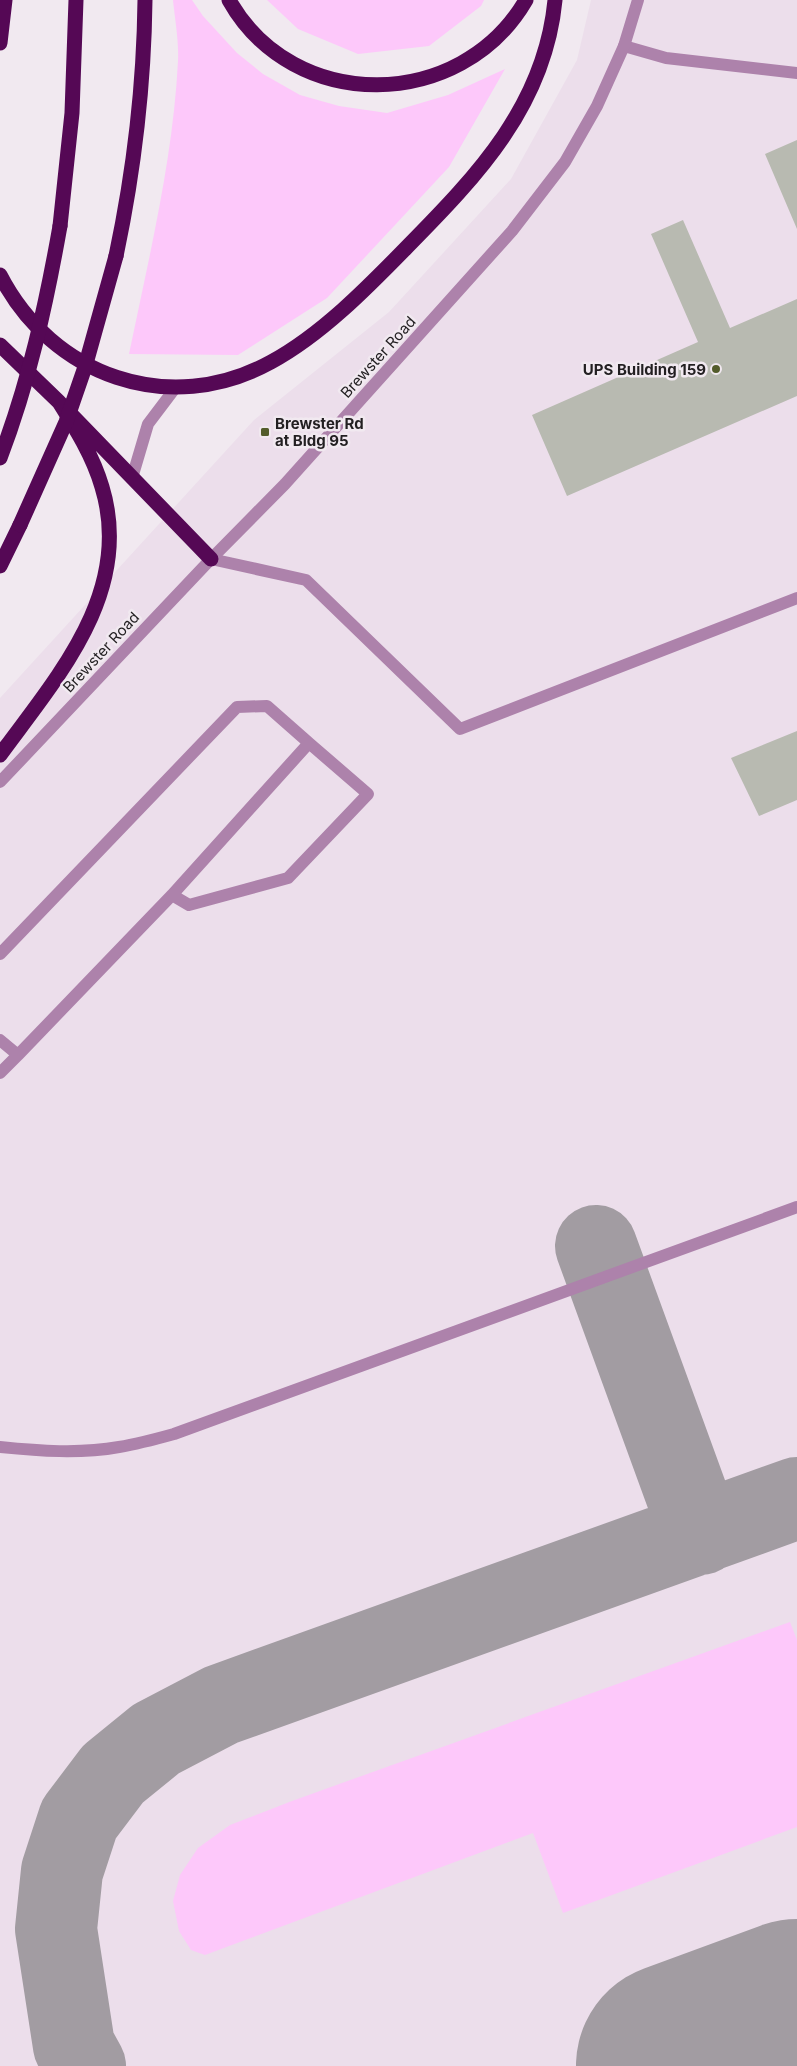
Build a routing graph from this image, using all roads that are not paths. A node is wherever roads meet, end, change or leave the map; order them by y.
1 (5, 0) edge
2 (76, 0) edge
3 (145, 0) edge
4 (230, 0) edge
5 (526, 0) edge
6 (555, 0) edge
7 (638, 0) edge
8 (0, 43) edge
9 (624, 46) junction
10 (797, 73) edge
11 (0, 275) edge
12 (0, 345) edge
13 (176, 387) junction
14 (59, 402) junction
15 (0, 458) edge
16 (132, 478) junction
17 (211, 559) junction
18 (0, 566) edge
19 (797, 598) edge
20 (309, 743) junction
21 (0, 756) edge
22 (0, 782) edge
23 (172, 895) junction
24 (0, 954) edge
25 (0, 1040) edge
26 (18, 1055) junction
27 (0, 1074) edge
28 (797, 1207) edge
29 (0, 1447) edge

1 - 8 highway
2 - 15 highway, bridge
3 - 18 highway, bridge
4 - 5 highway
6 - 13 highway
7 - 9 street, Brewster Road
9 - 10 street
9 - 17 street, Brewster Road
11 - 13 highway
12 - 14 highway
13 - 16 street
14 - 16 highway
14 - 21 highway
16 - 17 highway
17 - 19 street
17 - 22 street, Brewster Road
20 - 23 street
20 - 23 street
20 - 24 street
23 - 26 street
25 - 26 street
26 - 27 street
28 - 29 street

